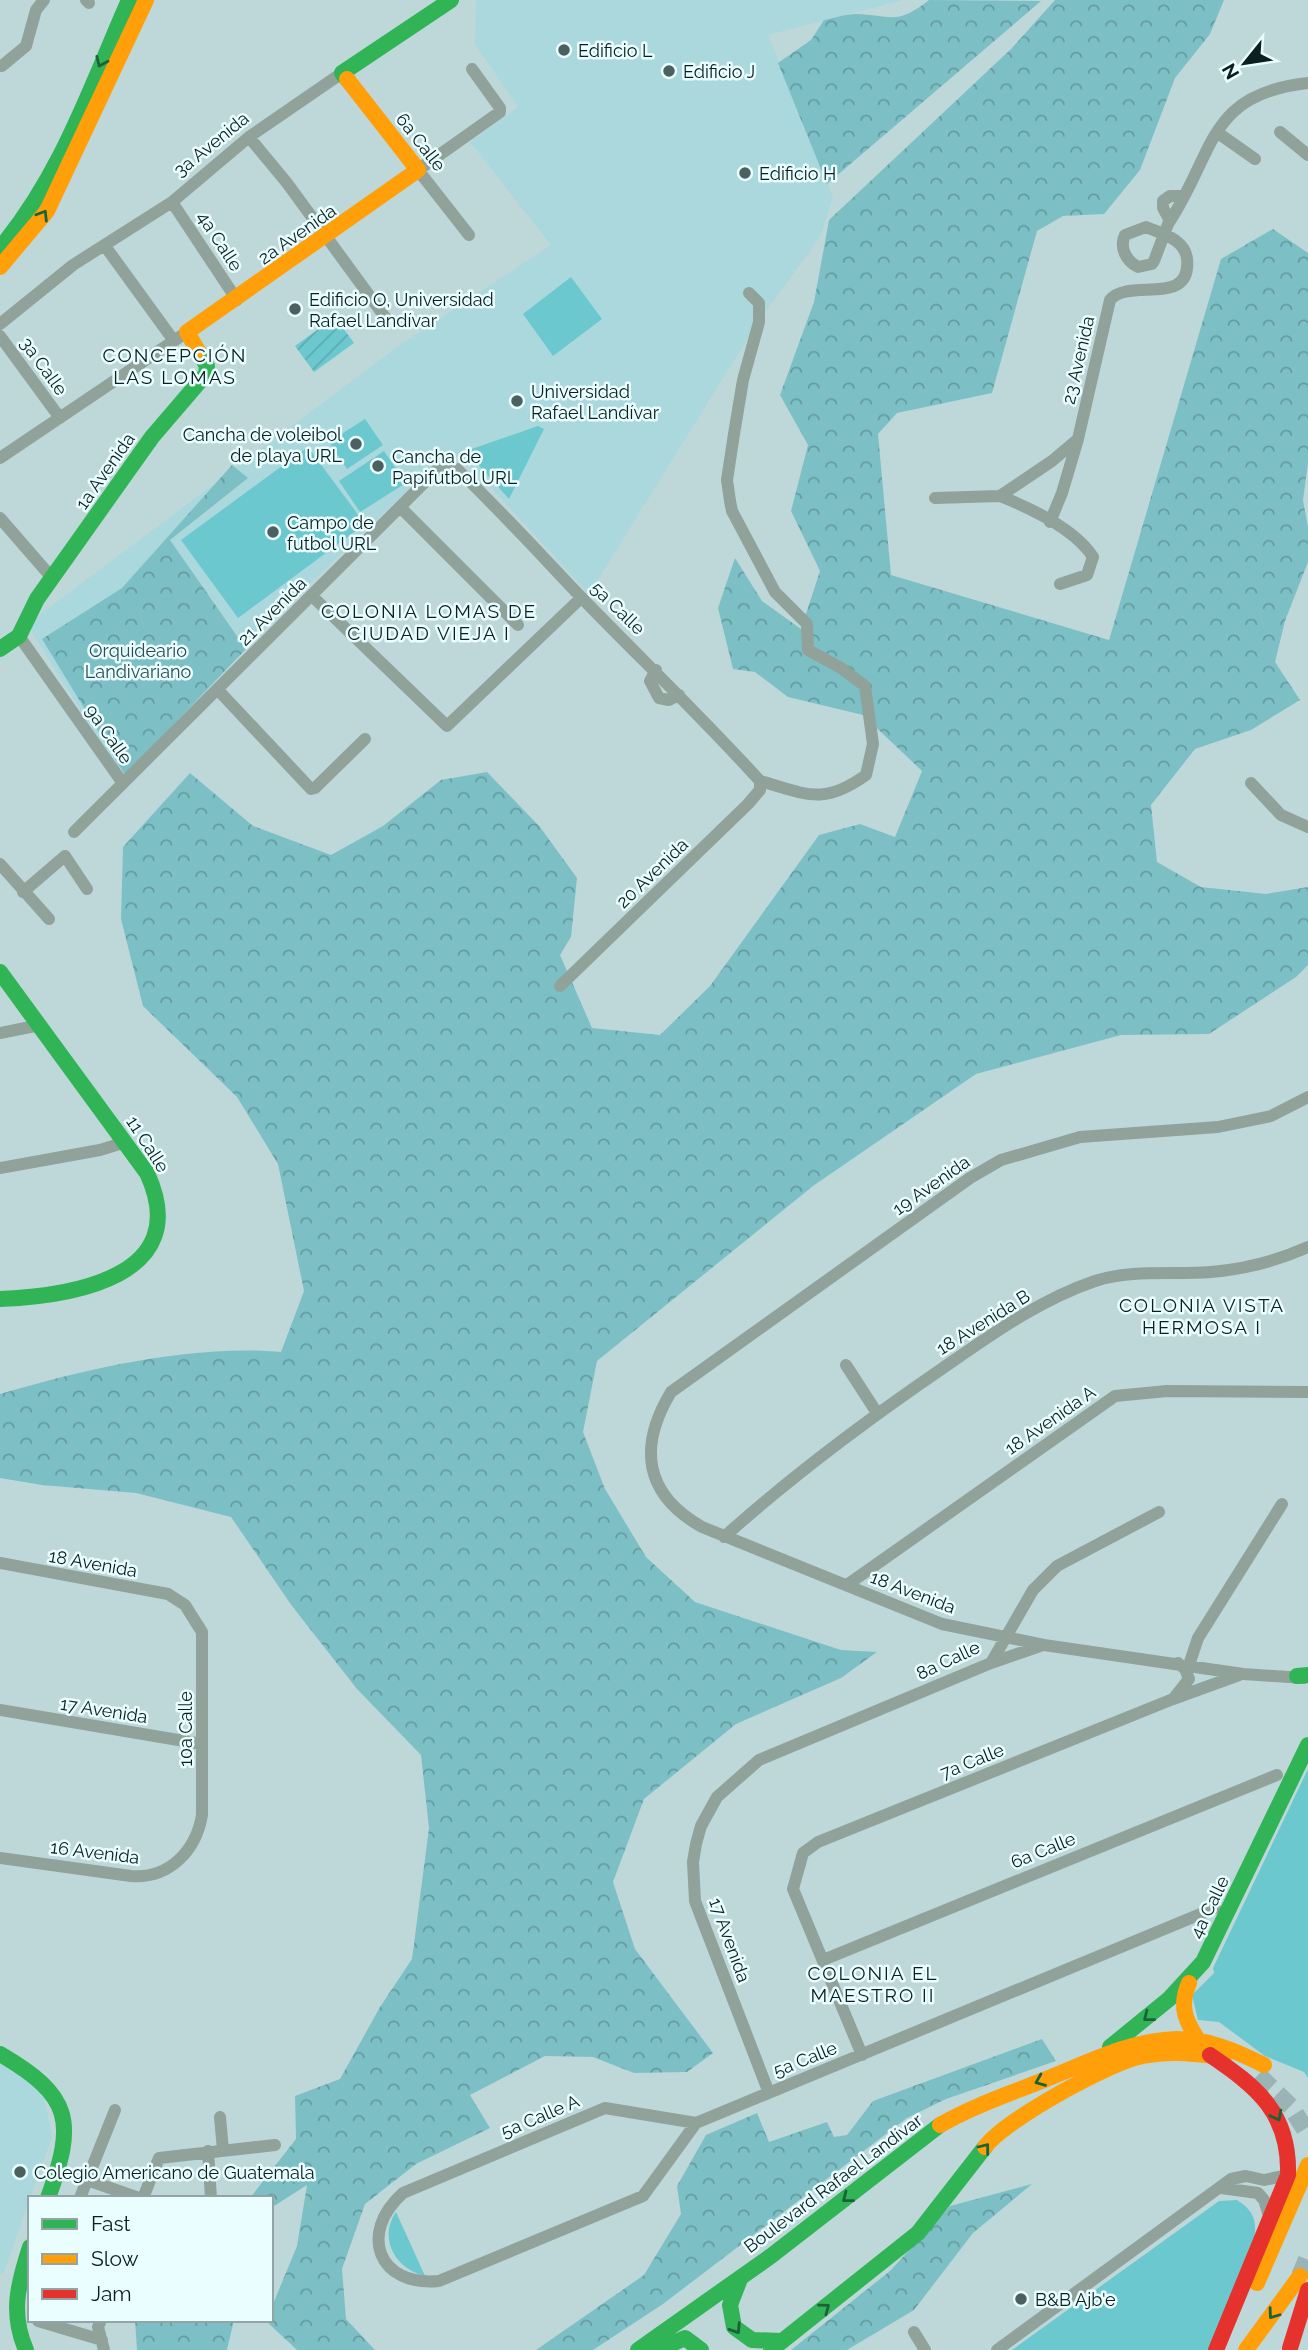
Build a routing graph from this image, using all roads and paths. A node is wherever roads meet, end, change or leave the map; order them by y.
1 (44, 0) edge
2 (129, 0) edge
3 (146, 0) edge
4 (451, 0) edge
5 (2, 66) dead end
6 (472, 69) dead end
7 (342, 73) junction
8 (1308, 83) edge
9 (1280, 132) dead end
10 (1218, 133) junction
11 (249, 137) junction
12 (1308, 155) edge
13 (1255, 159) dead end
14 (418, 170) junction
15 (172, 202) junction
16 (468, 235) dead end
17 (328, 236) junction
18 (105, 246) junction
19 (0, 248) edge
20 (0, 267) edge
21 (749, 293) dead end
22 (237, 300) junction
23 (385, 317) dead end
24 (0, 324) edge
25 (0, 336) edge
26 (180, 337) junction
27 (60, 418) junction
28 (1078, 439) junction
29 (0, 458) edge
30 (447, 466) joint
31 (1000, 496) junction
32 (935, 498) dead end
33 (400, 507) junction
34 (0, 518) edge
35 (1050, 522) junction
36 (53, 579) junction
37 (1060, 584) dead end
38 (312, 596) junction
39 (582, 597) junction
40 (518, 625) dead end
41 (19, 636) junction
42 (0, 649) edge
43 (218, 690) junction
44 (365, 739) dead end
45 (760, 781) junction
46 (122, 782) junction
47 (1251, 783) dead end
48 (1308, 827) edge
49 (74, 832) dead end
50 (0, 864) edge
51 (87, 889) dead end
52 (23, 892) junction
53 (49, 919) dead end
54 (0, 972) edge
55 (561, 986) dead end
56 (40, 1025) junction
57 (0, 1033) edge
58 (1308, 1097) edge
59 (126, 1142) junction
60 (0, 1168) edge
61 (1308, 1247) edge
62 (0, 1299) edge
63 (846, 1364) dead end
64 (1308, 1392) edge
65 (877, 1413) junction
66 (649, 1443) joint
67 (1282, 1504) dead end
68 (1159, 1512) dead end
69 (724, 1537) junction
70 (0, 1563) edge
71 (847, 1585) junction
72 (179, 1601) joint
73 (1006, 1637) junction
74 (1044, 1645) junction
75 (991, 1663) junction
76 (1184, 1664) junction
77 (1243, 1674) junction
78 (1304, 1677) edge
79 (1173, 1699) junction
80 (0, 1710) edge
81 (202, 1744) junction
82 (1308, 1745) edge
83 (1277, 1775) dead end
84 (717, 1797) joint
85 (0, 1857) edge
86 (181, 1859) joint
87 (1215, 1908) dead end
88 (823, 1960) junction
89 (1191, 1977) junction
90 (1198, 2040) junction
91 (0, 2054) edge
92 (1102, 2054) junction
93 (862, 2055) junction
94 (1210, 2055) junction
95 (769, 2093) junction
96 (116, 2110) dead end
97 (220, 2117) dead end
98 (696, 2123) junction
99 (275, 2145) dead end
100 (223, 2150) junction
101 (208, 2151) junction
102 (1307, 2167) edge
103 (1288, 2175) junction
104 (87, 2180) junction
105 (1221, 2188) junction
106 (49, 2196) edge
107 (81, 2196) edge
108 (135, 2196) edge
109 (142, 2196) edge
110 (211, 2196) edge
111 (1270, 2220) junction
112 (28, 2254) edge
113 (742, 2276) junction
114 (1304, 2283) edge
115 (1308, 2318) edge
116 (41, 2322) edge
117 (100, 2322) edge
118 (914, 2332) dead end
119 (786, 2339) junction
120 (103, 2345) edge
121 (1289, 2349) edge
122 (26, 2350) edge
123 (638, 2350) edge
124 (658, 2350) edge
125 (701, 2350) edge
126 (771, 2350) edge
127 (925, 2350) edge
128 (997, 2350) edge
129 (1216, 2350) edge
130 (1228, 2350) edge
131 (1246, 2350) edge

1 - 5 street
2 -> 19 main road
20 -> 3 main road
4 - 7 main road, 3a Avenida
6 - 14 street, 2a Avenida
7 - 11 street, 3a Avenida
7 - 14 main road, 6a Calle
8 - 10 street, 23 Avenida
9 - 12 street
10 - 13 street
10 - 28 street, 23 Avenida
11 - 15 street, 3a Avenida
11 - 17 street
14 - 16 street, 6a Calle
14 - 17 main road, 2a Avenida
15 - 18 street, 3a Avenida
15 - 22 street, 4a Calle
17 - 22 main road, 2a Avenida
17 - 23 street
18 - 24 street, 3a Avenida
18 - 26 street
21 - 45 street
22 - 26 main road, 2a Avenida
25 - 27 street, 3a Calle
26 - 27 street, 2a Avenida
26 - 36 main road, 1a Avenida
27 - 29 street, 2a Avenida
28 - 31 street
28 - 35 street, 23 Avenida
30 - 33 street, 21 Avenida
30 - 39 street, 5a Calle
31 - 32 street
31 - 35 street
33 - 38 street, 21 Avenida
33 - 40 street
34 - 36 street
35 - 37 street
36 - 41 main road, 1a Avenida
38 - 39 street
38 - 43 street, 21 Avenida
39 - 45 street, 5a Calle
41 - 42 main road
41 - 46 street, 9a Calle
43 - 44 street
43 - 46 street, 21 Avenida
45 - 55 street, 20 Avenida
46 - 49 street, 21 Avenida
47 - 48 street
50 - 52 street
51 - 52 street
52 - 53 street
54 - 56 main road, 11 Calle
56 - 57 street
56 - 59 main road, 11 Calle
58 - 66 street, 19 Avenida
59 - 60 street
59 - 62 main road, 11 Calle
61 - 65 street, 18 Avenida B
63 - 65 street
64 - 71 street, 18 Avenida A
65 - 69 street, 18 Avenida B
66 - 69 street, 18 Avenida
67 - 76 street
68 - 73 street, 8a Calle
69 - 71 street, 18 Avenida
70 - 72 street, 18 Avenida
71 - 73 street, 18 Avenida
72 - 81 street, 10a Calle
73 - 74 street, 18 Avenida
73 - 75 street, 8a Calle
74 - 75 street
74 - 76 street, 18 Avenida
75 - 84 street, 8a Calle
76 - 77 street, 18 Avenida
76 - 79 street
77 - 78 street, 18 Avenida
77 - 79 street, 7a Calle
79 - 88 street, 7a Calle
80 - 81 street, 17 Avenida
81 - 86 street, 10a Calle
82 - 89 main road, 4a Calle
83 - 88 street, 6a Calle
84 - 95 street, 17 Avenida
85 - 86 street, 16 Avenida
87 - 93 street, 5a Calle
88 - 93 street
89 - 90 main road
89 -> 92 main road, 4a Calle
90 - 92 main road, Boulevard Rafael Landívar
90 - 94 main road, Boulevard Rafael Landívar
91 - 106 main road
92 -> 113 main road, Boulevard Rafael Landívar
93 - 95 street, 5a Calle
94 -> 103 main road
119 -> 94 main road, Boulevard Rafael Landívar
95 - 98 street, 5a Calle
96 - 104 street
97 - 100 street
98 - 98 street, 5a Calle A
99 - 100 street
100 - 101 street
101 - 109 street
101 - 110 street
102 - 130 main road
103 - 105 street
103 - 111 main road
104 - 107 street
104 - 108 street
105 - 111 street
105 - 128 street
111 - 129 main road
112 - 122 main road
113 -> 119 main road
113 - 123 main road, Boulevard Rafael Landívar
114 - 121 main road
114 -> 131 main road
115 - 121 main road
116 - 120 street
117 - 120 street
118 - 127 street
119 - 126 main road, Boulevard Rafael Landívar
124 - 125 main road

